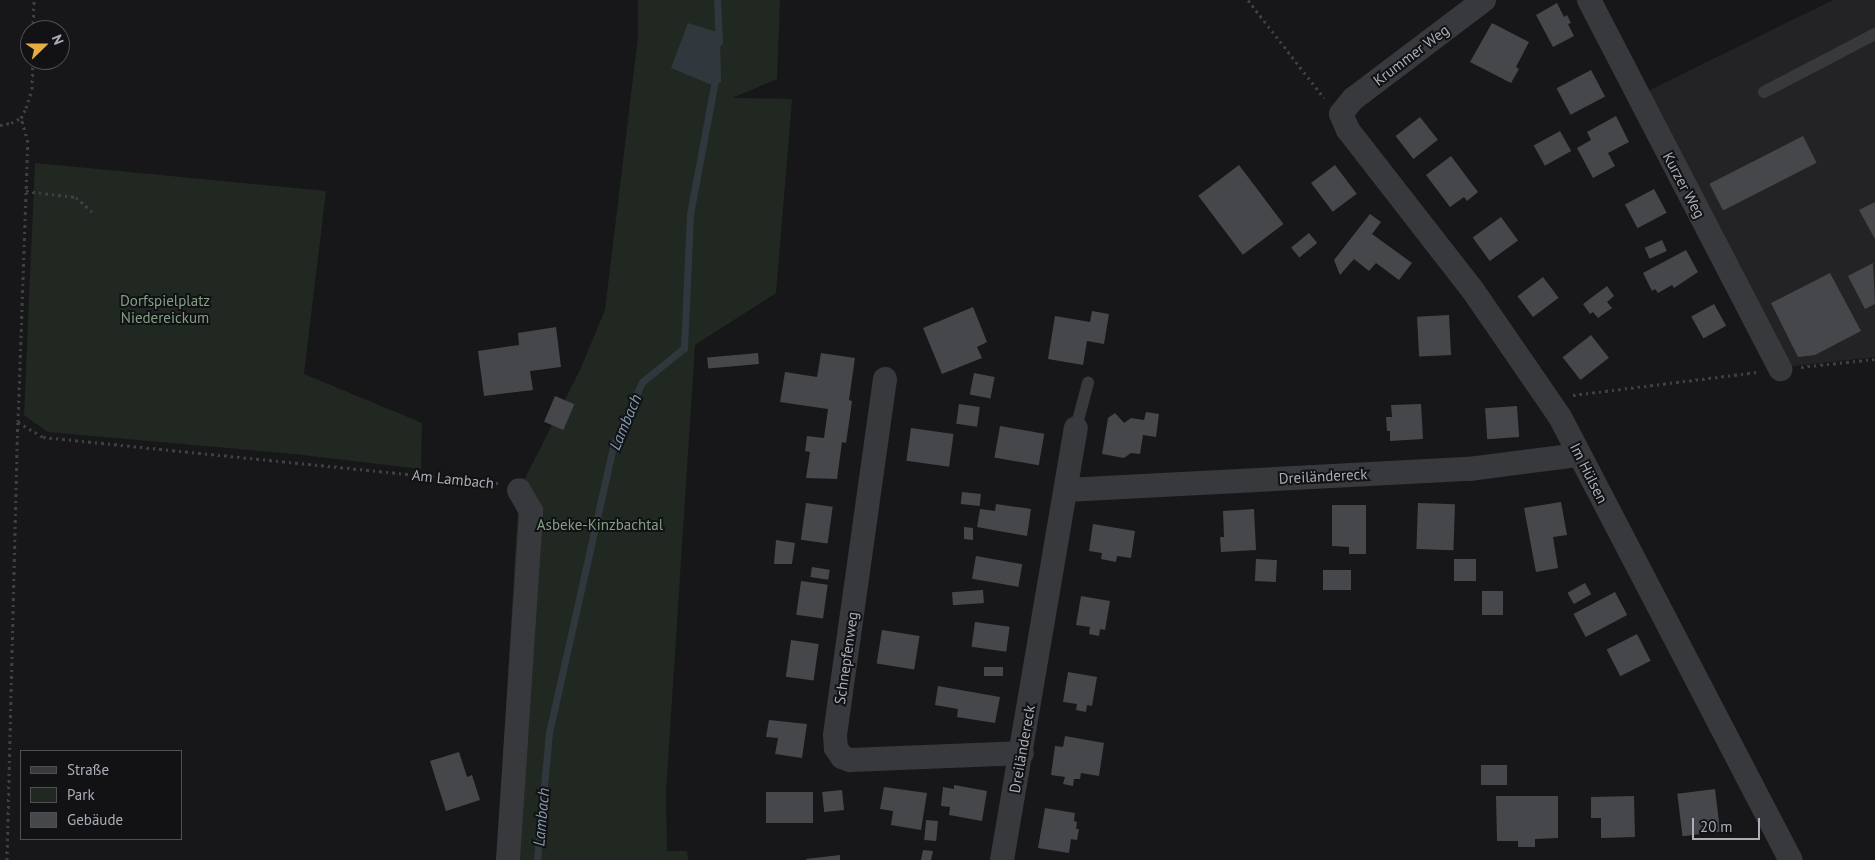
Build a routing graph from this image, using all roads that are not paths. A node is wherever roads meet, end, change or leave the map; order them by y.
1 (1484, 0) edge
2 (1589, 0) edge
3 (1875, 34) edge
4 (1764, 92) dead end
5 (1341, 114) joint
6 (1780, 370) road end
7 (885, 379) dead end
8 (1088, 383) dead end
9 (1076, 428) joint
10 (1579, 455) junction
11 (519, 490) road end
12 (1066, 490) junction
13 (1022, 753) junction
14 (508, 860) edge
15 (1002, 860) edge
16 (1791, 860) edge

1 - 5 street, Krummer Weg
2 - 6 street, Kurzer Weg
3 - 4 lane
5 - 10 street, Im Hülsen
7 - 13 street, Schnepfenweg
8 - 9 lane
9 - 12 street, Dreiländereck
10 - 12 street, Dreiländereck
10 - 16 street, Im Hülsen
11 - 14 street
12 - 13 street, Dreiländereck
13 - 15 street, Dreiländereck

